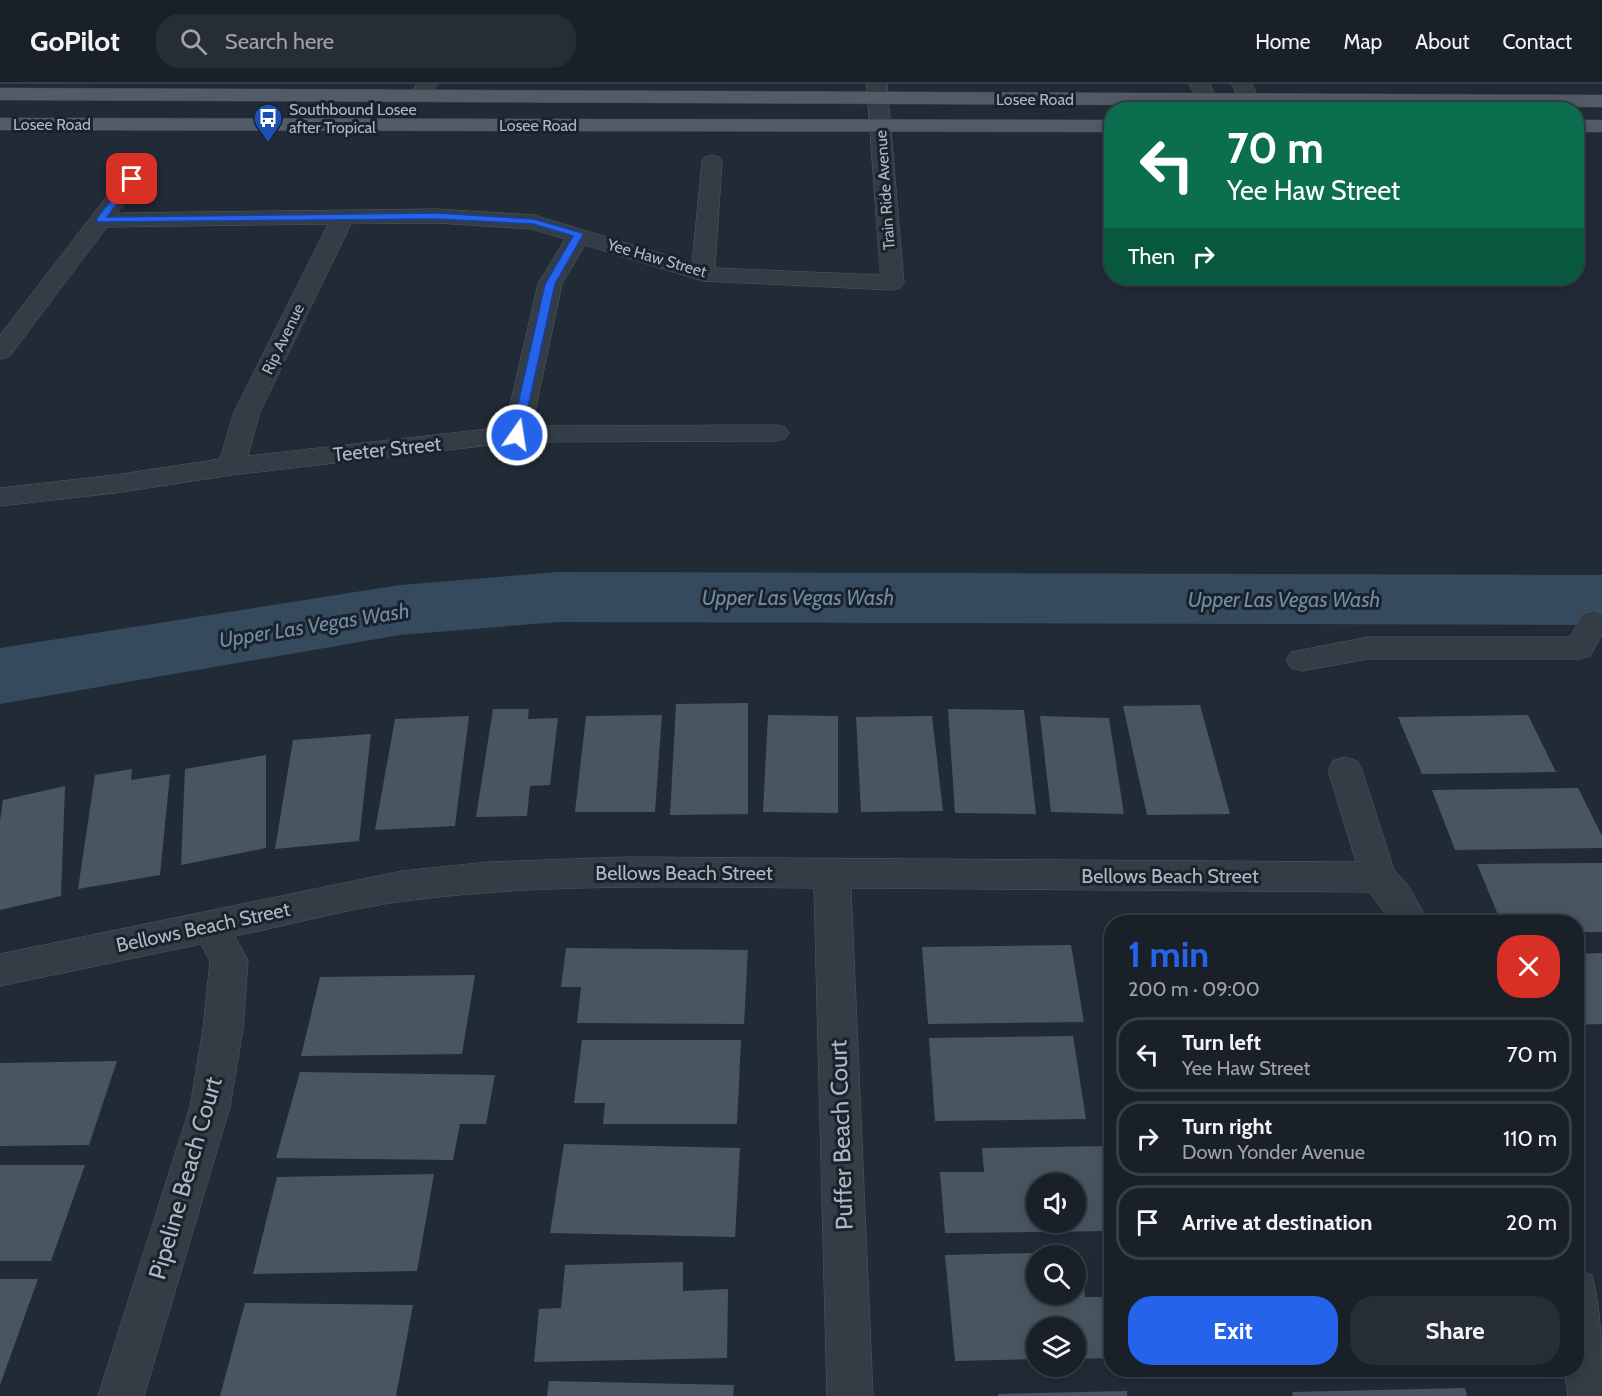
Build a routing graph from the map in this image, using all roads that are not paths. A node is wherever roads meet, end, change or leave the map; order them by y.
1 (424, 90) edge
2 (877, 91) edge
3 (4, 92) edge
4 (1203, 92) edge
5 (1246, 92) edge
6 (1602, 101) edge
7 (0, 124) edge
8 (880, 126) junction
9 (1104, 126) edge
10 (1584, 126) edge
11 (1602, 126) edge
12 (712, 161) dead end
13 (132, 179) dead end
14 (343, 217) junction
15 (100, 220) junction
16 (579, 235) junction
17 (703, 273) junction
18 (892, 283) joint
19 (0, 352) edge
20 (776, 433) dead end
21 (517, 435) junction
22 (232, 466) junction
23 (0, 497) edge
24 (1594, 622) dead end
25 (1302, 660) dead end
26 (1345, 770) dead end
27 (832, 873) junction
28 (1378, 877) junction
29 (1407, 915) edge
30 (210, 926) junction
31 (0, 970) edge
32 (1584, 1292) edge
33 (1602, 1292) edge
34 (1584, 1344) edge
35 (120, 1396) edge
36 (850, 1396) edge
37 (1591, 1396) edge

1 - 2 main road, Losee Road
1 - 3 main road, Losee Road
2 - 4 main road, Losee Road
2 - 8 street, Train Ride Avenue
4 - 5 main road, Losee Road
5 - 6 main road, Losee Road
7 - 8 main road, Losee Road
8 - 9 main road, Losee Road
8 - 18 street, Train Ride Avenue
10 - 11 main road
12 - 17 street
13 - 15 street
14 - 15 street, Yee Haw Street
14 - 16 street, Yee Haw Street
14 - 22 street, Rip Avenue
15 - 19 street
16 - 17 street, Yee Haw Street
16 - 21 street
17 - 18 street, Yee Haw Street
20 - 21 street, Teeter Street
21 - 22 street, Teeter Street
22 - 23 street, Teeter Street
24 - 25 street
26 - 28 street
27 - 28 street, Bellows Beach Street
27 - 30 street, Bellows Beach Street
27 - 36 street, Puffer Beach Court
28 - 29 street
30 - 31 street, Bellows Beach Street
30 - 35 street, Pipeline Beach Court
32 - 33 street
34 - 37 street

